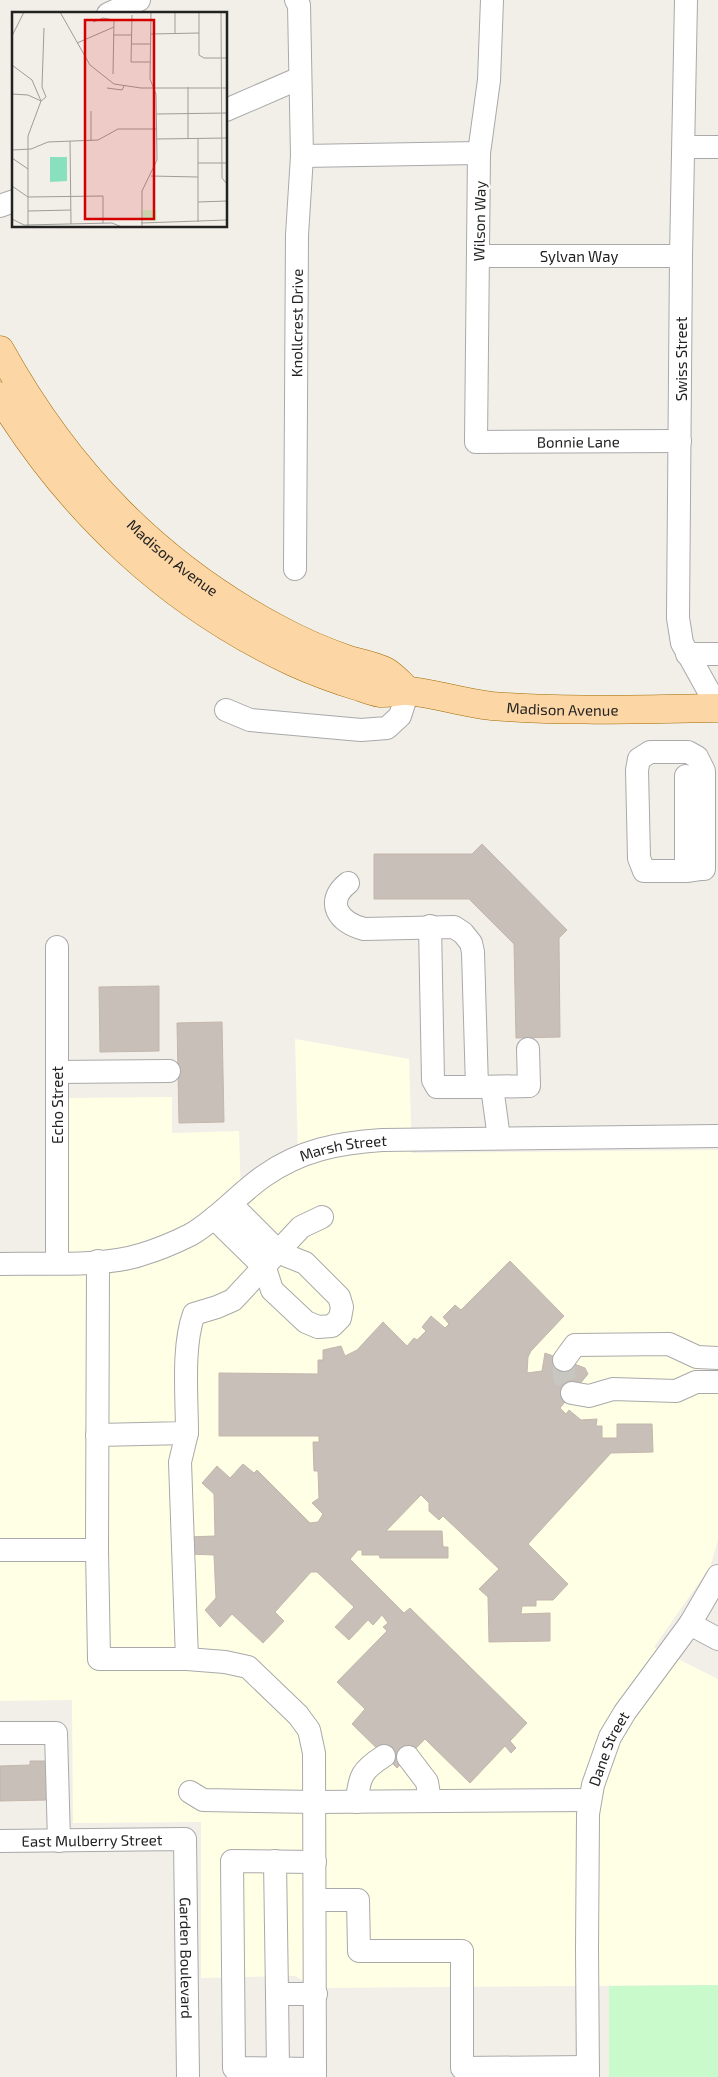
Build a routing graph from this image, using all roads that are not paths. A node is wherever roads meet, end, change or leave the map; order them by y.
1 (139, 0) edge
2 (296, 0) edge
3 (492, 0) edge
4 (686, 0) edge
5 (112, 12) edge
6 (300, 78) junction
7 (228, 109) edge
8 (718, 146) edge
9 (684, 147) junction
10 (479, 153) junction
11 (302, 156) junction
12 (12, 201) edge
13 (0, 206) edge
14 (478, 256) junction
15 (681, 256) junction
16 (0, 350) edge
17 (0, 396) edge
18 (680, 441) junction
19 (476, 442) joint
20 (295, 568) dead end
21 (687, 654) junction
22 (718, 654) edge
23 (408, 691) junction
24 (718, 708) edge
25 (226, 710) dead end
26 (686, 776) dead end
27 (703, 869) edge
28 (348, 883) dead end
29 (430, 926) junction
30 (57, 947) dead end
31 (528, 1049) dead end
32 (170, 1071) dead end
33 (57, 1072) junction
34 (484, 1087) junction
35 (718, 1136) edge
36 (499, 1138) junction
37 (231, 1204) junction
38 (322, 1217) dead end
39 (214, 1218) junction
40 (271, 1260) junction
41 (98, 1262) junction
42 (57, 1263) junction
43 (0, 1264) edge
44 (718, 1358) edge
45 (564, 1360) dead end
46 (718, 1382) edge
47 (572, 1393) dead end
48 (187, 1433) junction
49 (97, 1435) junction
50 (0, 1550) edge
51 (97, 1550) junction
52 (718, 1576) edge
53 (690, 1624) junction
54 (718, 1638) edge
55 (187, 1659) junction
56 (0, 1733) edge
57 (384, 1756) dead end
58 (408, 1757) dead end
59 (190, 1792) dead end
60 (590, 1800) junction
61 (430, 1801) junction
62 (315, 1802) junction
63 (357, 1802) junction
64 (185, 1839) joint
65 (59, 1840) junction
66 (0, 1841) edge
67 (275, 1862) junction
68 (315, 1862) junction
69 (315, 1900) junction
70 (277, 1994) junction
71 (316, 1994) junction
72 (278, 2069) junction
73 (588, 2072) edge
74 (315, 2073) edge
75 (188, 2077) edge

1 - 5 street
2 - 6 street, Knollcrest Drive
3 - 10 street, Wilson Way
4 - 9 street, Swiss Street
6 - 7 street
6 - 11 street, Knollcrest Drive
8 - 9 street
9 - 15 street, Swiss Street
10 - 11 street
10 - 14 street, Wilson Way
11 - 20 street, Knollcrest Drive
12 - 13 street
14 - 15 street, Sylvan Way
14 - 19 street, Wilson Way
15 - 18 street, Swiss Street
16 - 23 main road, Madison Avenue
17 - 23 main road, Madison Avenue
18 - 19 street, Bonnie Lane
18 - 21 street, Swiss Street
21 - 22 street
21 - 24 street, Swiss Street
23 - 24 main road, Madison Avenue
23 - 25 street
26 - 27 street
27 - 27 street
28 - 29 street
29 - 34 street
29 - 34 street
30 - 33 street, Echo Street
31 - 34 street
32 - 33 street
33 - 42 street, Echo Street
34 - 36 street
35 - 36 street, Marsh Street
36 - 37 street, Marsh Street
37 - 39 street, Marsh Street
37 - 40 street
38 - 40 street
39 - 40 street
39 - 41 street, Marsh Street
40 - 48 street
41 - 42 street, Marsh Street
41 - 49 street
42 - 43 street, Marsh Street
44 - 45 street
46 - 47 street
48 - 49 street
48 - 55 street
49 - 51 street
50 - 51 street
51 - 55 street
52 - 53 street, Dane Street
53 - 54 street
53 - 60 street, Dane Street
55 - 62 street
56 - 65 street
57 - 63 street
58 - 61 street
59 - 62 street
60 - 61 street
60 - 73 street, Dane Street
61 - 63 street
62 - 63 street
62 - 68 street
64 - 65 street, East Mulberry Street
64 - 75 street, Garden Boulevard
65 - 66 street, East Mulberry Street
67 - 68 street
67 - 70 street
67 - 72 street
68 - 69 street
69 - 71 street
69 - 73 street
70 - 71 street
70 - 72 street
71 - 74 street
72 - 74 street

